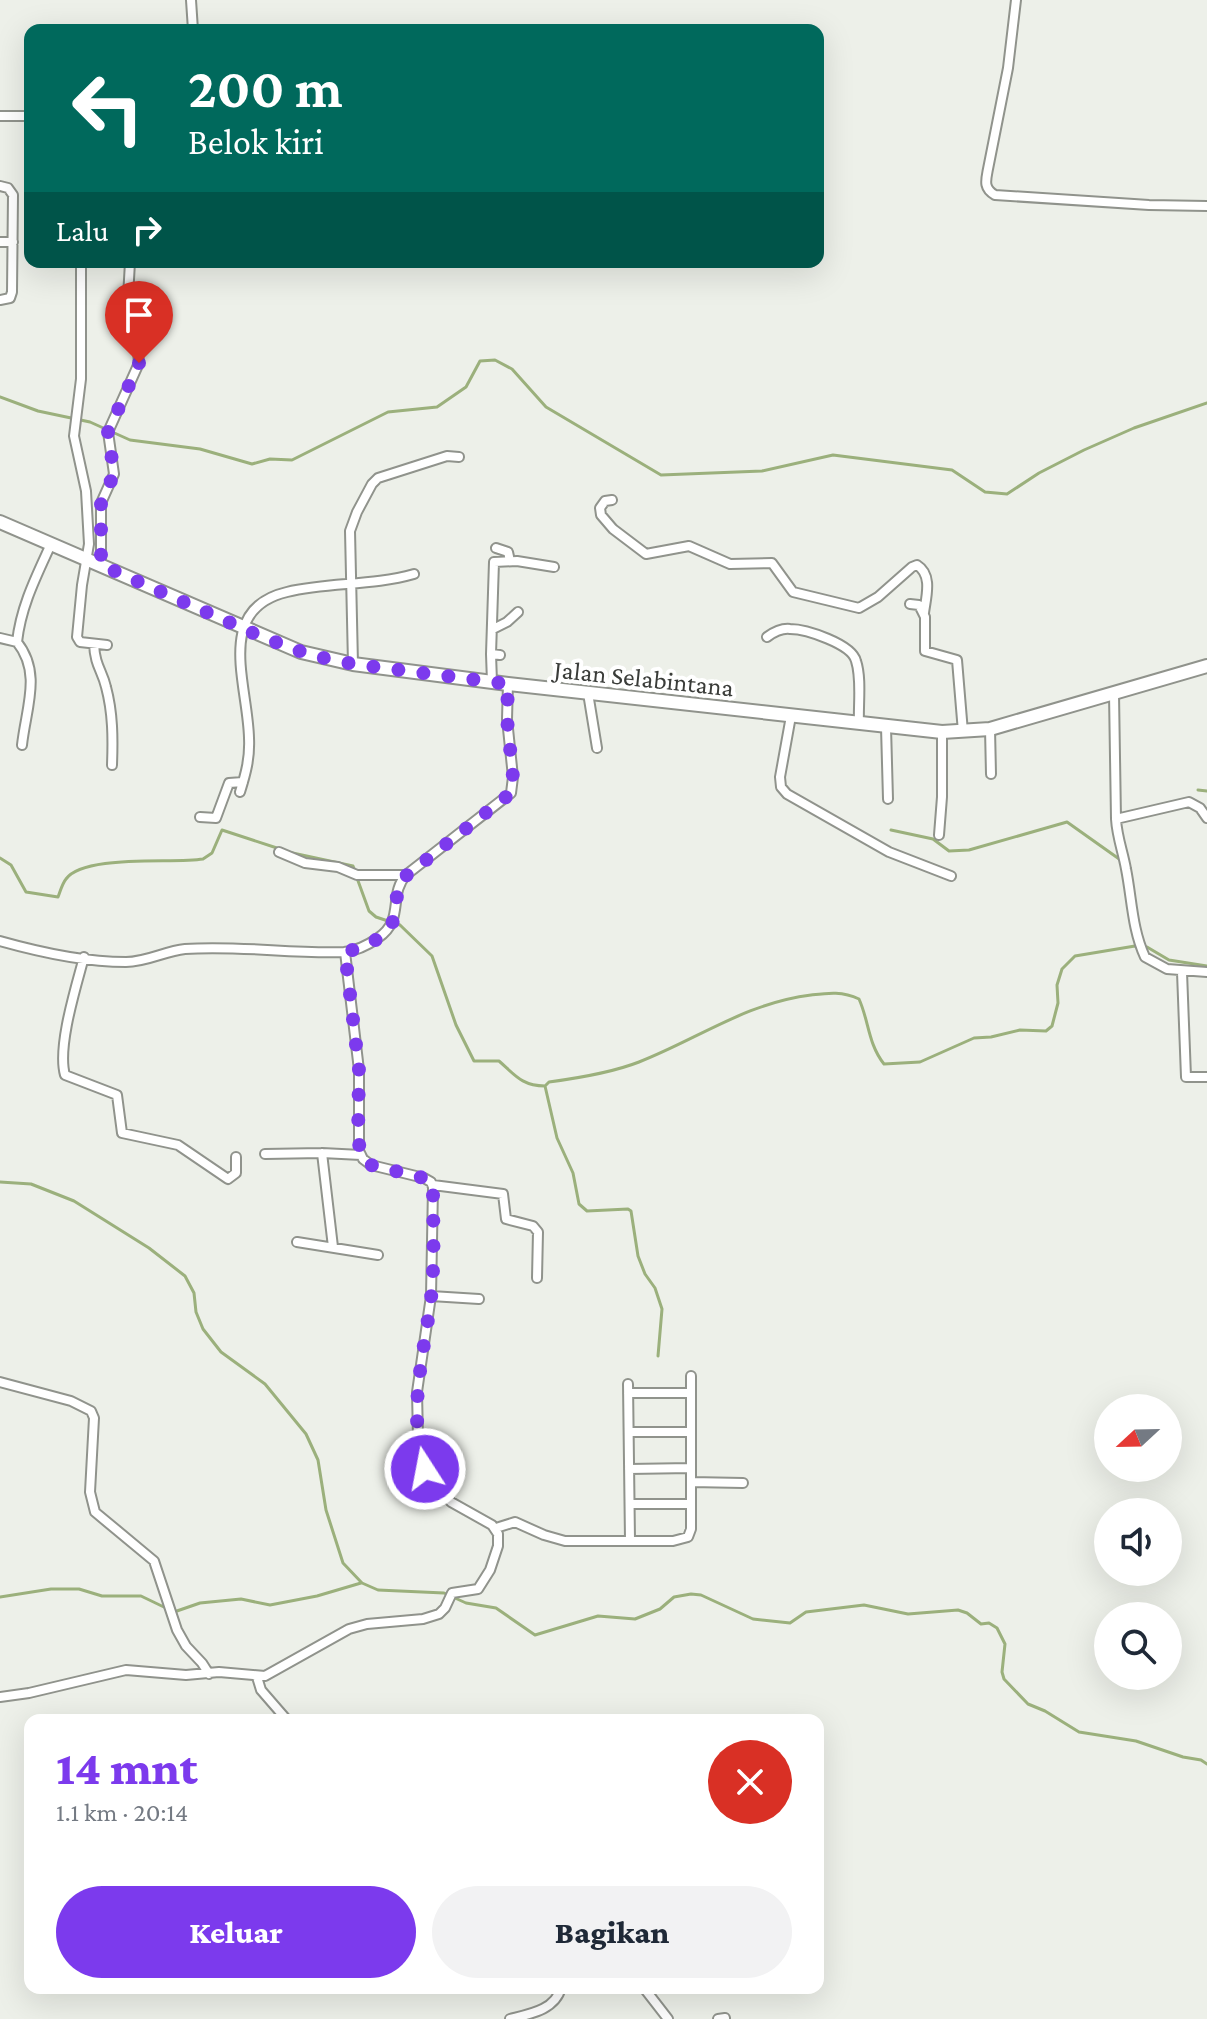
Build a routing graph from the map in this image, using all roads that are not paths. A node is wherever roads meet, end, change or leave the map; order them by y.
1 (191, 0) edge
2 (1016, 0) edge
3 (193, 24) edge
4 (0, 116) edge
5 (24, 116) edge
6 (0, 186) edge
7 (1207, 206) edge
8 (0, 242) edge
9 (13, 242) junction
10 (81, 268) edge
11 (130, 268) edge
12 (0, 300) edge
13 (459, 457) dead end
14 (612, 500) dead end
15 (0, 522) edge
16 (51, 544) junction
17 (496, 548) dead end
18 (87, 559) junction
19 (510, 561) junction
20 (101, 565) junction
21 (554, 567) dead end
22 (414, 574) dead end
23 (353, 584) junction
24 (910, 604) dead end
25 (518, 612) dead end
26 (924, 613) junction
27 (242, 628) junction
28 (493, 629) junction
29 (767, 637) dead end
30 (0, 638) edge
31 (17, 642) junction
32 (94, 644) junction
33 (107, 645) dead end
34 (353, 664) junction
35 (1207, 666) edge
36 (492, 682) junction
37 (508, 684) junction
38 (588, 693) junction
39 (1114, 694) junction
40 (791, 716) junction
41 (859, 724) junction
42 (886, 727) junction
43 (990, 729) junction
44 (942, 732) junction
45 (963, 732) junction
46 (22, 745) dead end
47 (597, 748) dead end
48 (112, 765) dead end
49 (991, 774) dead end
50 (243, 782) junction
51 (240, 792) dead end
52 (888, 799) dead end
53 (200, 817) dead end
54 (1207, 818) edge
55 (1116, 819) junction
56 (939, 835) dead end
57 (279, 852) dead end
58 (406, 875) junction
59 (951, 876) dead end
60 (0, 941) edge
61 (345, 952) junction
62 (84, 957) junction
63 (1182, 972) junction
64 (1207, 972) edge
65 (1207, 1077) edge
66 (322, 1153) junction
67 (265, 1154) dead end
68 (361, 1155) junction
69 (236, 1157) dead end
70 (433, 1185) junction
71 (297, 1242) dead end
72 (333, 1247) junction
73 (378, 1255) dead end
74 (537, 1278) dead end
75 (431, 1296) junction
76 (479, 1299) dead end
77 (691, 1376) dead end
78 (0, 1382) edge
79 (691, 1393) junction
80 (629, 1432) junction
81 (690, 1432) junction
82 (691, 1468) junction
83 (629, 1469) junction
84 (691, 1482) junction
85 (743, 1483) dead end
86 (630, 1504) junction
87 (690, 1504) junction
88 (496, 1528) junction
89 (630, 1540) junction
90 (209, 1674) junction
91 (257, 1677) junction
92 (0, 1697) edge
93 (282, 1714) edge
94 (558, 1994) edge
95 (649, 1994) edge
96 (521, 2018) edge
97 (510, 2019) edge
98 (668, 2019) edge

1 - 3 street
2 - 7 street
4 - 5 street
6 - 9 street
8 - 9 street
9 - 12 street
10 - 18 street
11 - 20 street
13 - 23 street
14 - 26 street
15 - 16 street, Jalan Selabintana
16 - 18 street, Jalan Selabintana
16 - 31 street
17 - 19 street
18 - 20 street, Jalan Selabintana
18 - 32 street
19 - 21 street
19 - 28 street
20 - 27 street, Jalan Selabintana
22 - 23 street
23 - 27 street
23 - 34 street
24 - 26 street
25 - 28 street
26 - 45 street
27 - 34 street, Jalan Selabintana
27 - 50 street
28 - 36 street
29 - 41 street
30 - 31 street
31 - 46 street
32 - 33 street
32 - 48 street
34 - 36 street, Jalan Selabintana
35 - 39 street, Jalan Selabintana
36 - 37 street, Jalan Selabintana
37 - 38 street, Jalan Selabintana
37 - 58 street
38 - 40 street, Jalan Selabintana
38 - 47 street
39 - 43 street, Jalan Selabintana
39 - 55 street
40 - 41 street, Jalan Selabintana
40 - 59 street
41 - 42 street, Jalan Selabintana
42 - 44 street, Jalan Selabintana
42 - 52 street
43 - 45 street, Jalan Selabintana
43 - 49 street
44 - 45 street, Jalan Selabintana
44 - 56 street
50 - 51 street
50 - 53 street
54 - 55 street
55 - 63 street
57 - 58 street
58 - 61 street
60 - 62 street
61 - 62 street
61 - 68 street
62 - 69 street
63 - 64 street
63 - 65 street
66 - 67 street
66 - 68 street
66 - 72 street
68 - 70 street
70 - 74 street
70 - 75 street
71 - 72 street
72 - 73 street
75 - 76 street
75 - 88 street
77 - 79 street
78 - 90 street
79 - 80 street
79 - 81 street
80 - 81 street
80 - 83 street
81 - 82 street
82 - 83 street
82 - 84 street
83 - 86 street
84 - 85 street
84 - 87 street
86 - 87 street
86 - 89 street
87 - 89 street
88 - 89 street
88 - 91 street
90 - 91 street
90 - 92 street
91 - 93 street
94 - 96 street
95 - 98 street
96 - 97 street

